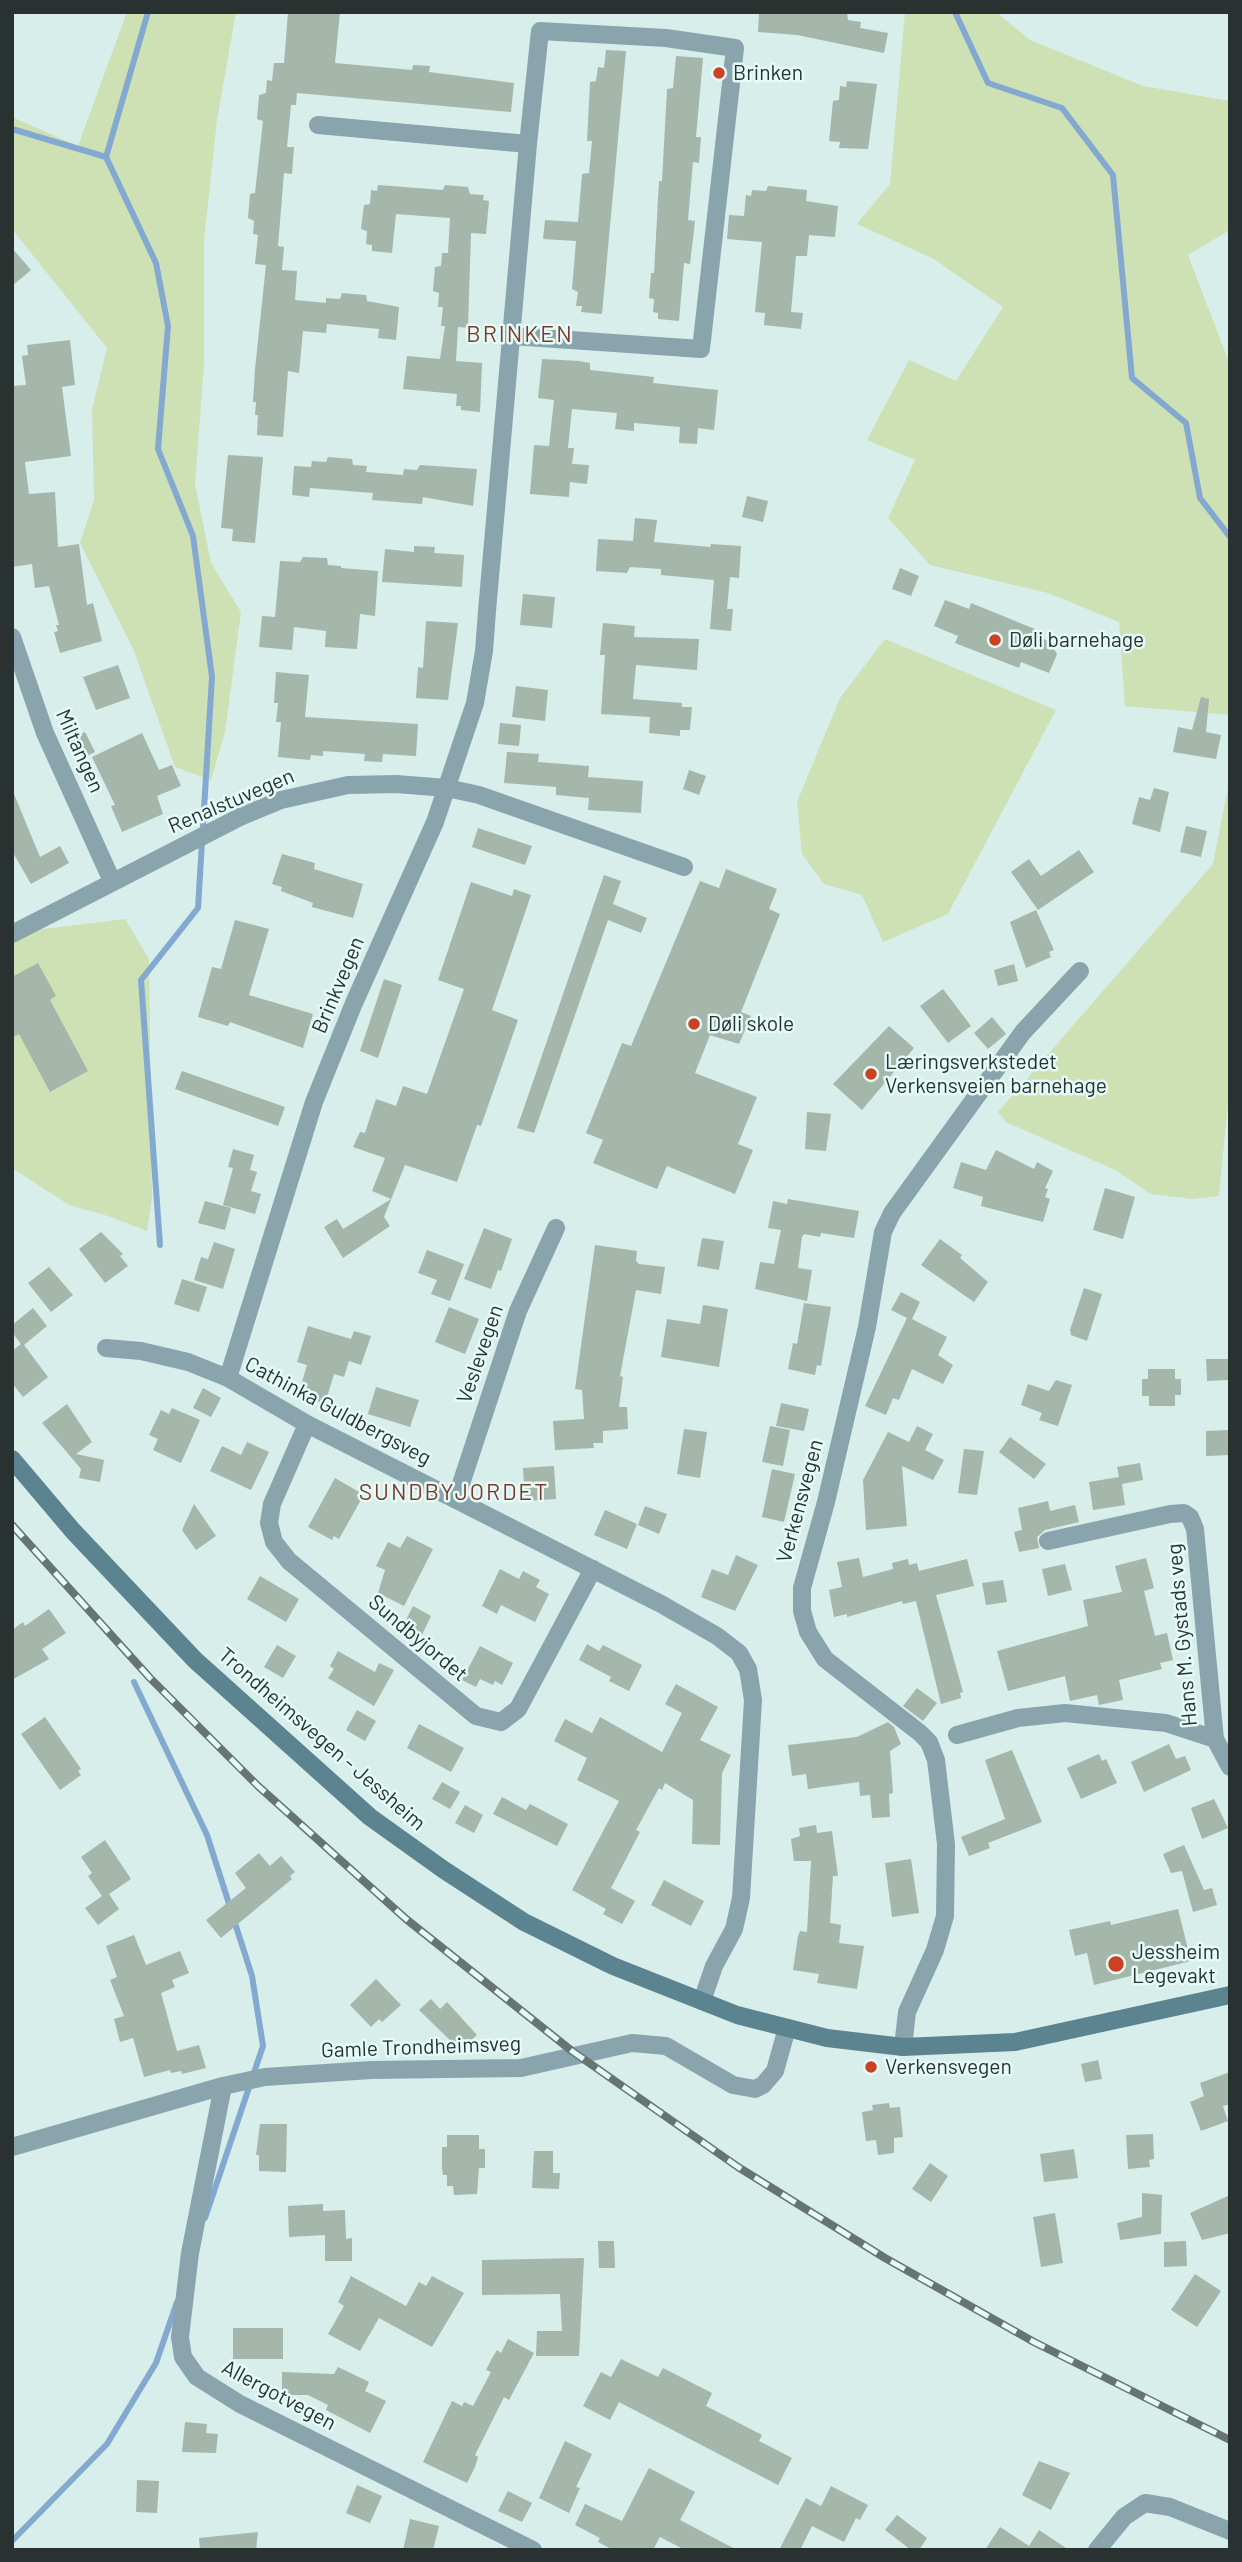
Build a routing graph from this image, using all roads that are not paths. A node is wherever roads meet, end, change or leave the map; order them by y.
1 (318, 125) dead end
2 (528, 144) junction
3 (512, 336) junction
4 (12, 637) edge
5 (447, 788) junction
6 (684, 867) dead end
7 (112, 881) junction
8 (12, 934) edge
9 (1080, 971) dead end
10 (556, 1228) dead end
11 (106, 1348) dead end
12 (228, 1378) junction
13 (307, 1424) junction
14 (12, 1459) edge
15 (456, 1499) junction
16 (1048, 1541) dead end
17 (593, 1569) junction
18 (957, 1735) dead end
19 (1215, 1739) junction
20 (1230, 1767) edge
21 (1230, 1995) edge
22 (702, 2001) junction
23 (787, 2028) junction
24 (903, 2047) junction
25 (223, 2086) junction
26 (12, 2147) edge
27 (1230, 2531) edge
28 (533, 2550) edge
29 (1097, 2550) edge

1 - 2 street
2 - 3 street
2 - 3 street
3 - 5 street, Brinkvegen
4 - 7 street, Miltangen
5 - 6 street, Renalstuvegen
5 - 7 street, Renalstuvegen
5 - 12 street, Brinkvegen
7 - 8 street, Renalstuvegen
9 - 24 street, Verkensvegen
10 - 15 street, Veslevegen
11 - 12 street, Cathinka Guldbergsveg
12 - 13 street, Cathinka Guldbergsveg
13 - 15 street, Cathinka Guldbergsveg
13 - 17 street, Sundbyjordet
14 - 22 main road, Trondheimsvegen - Jessheim
15 - 17 street, Cathinka Guldbergsveg
16 - 19 street, Hans M. Gystads veg
17 - 22 street, Cathinka Guldbergsveg
18 - 19 street
19 - 20 street, Hans M. Gystads veg
21 - 24 main road, Trondheimsvegen - Jessheim
22 - 23 main road, Trondheimsvegen - Jessheim
23 - 24 main road, Trondheimsvegen - Jessheim
23 - 25 street, Gamle Trondheimsveg
25 - 26 street, Gamle Trondheimsveg
25 - 28 street, Allergotvegen
27 - 29 street

